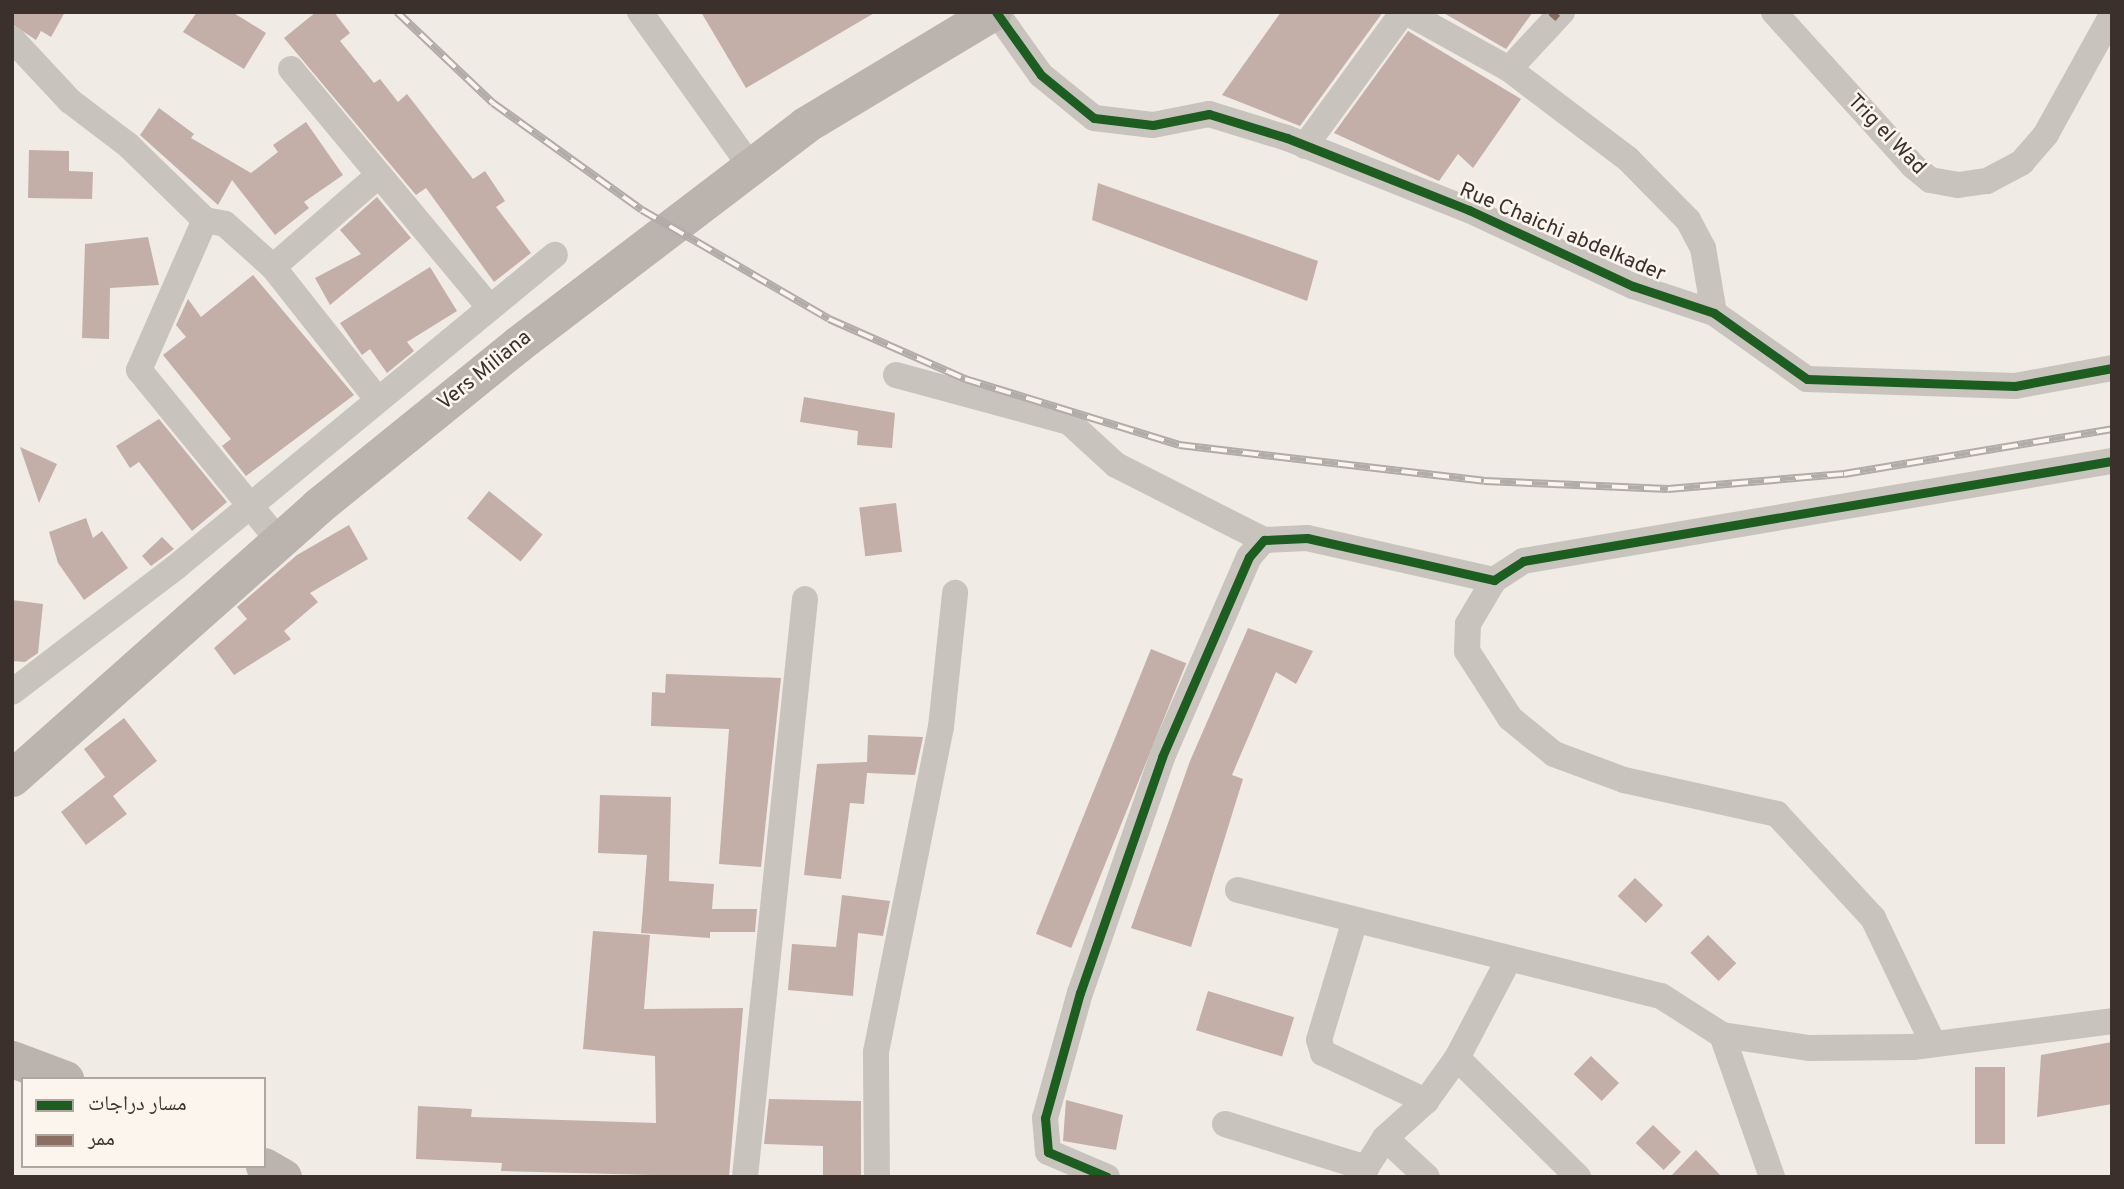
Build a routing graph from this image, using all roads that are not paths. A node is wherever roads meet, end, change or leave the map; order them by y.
1 (640, 12) edge
2 (994, 12) edge
3 (1405, 12) edge
4 (1562, 12) edge
5 (1774, 12) edge
6 (2112, 15) edge
7 (12, 39) edge
8 (291, 69) dead end
9 (1509, 69) junction
10 (1305, 146) junction
11 (751, 167) junction
12 (379, 175) junction
13 (205, 220) junction
14 (555, 255) dead end
15 (273, 267) junction
16 (491, 308) junction
17 (1714, 313) junction
18 (2112, 368) edge
19 (896, 376) dead end
20 (378, 400) junction
21 (2112, 461) edge
22 (252, 504) junction
23 (1264, 540) junction
24 (279, 541) junction
25 (1494, 580) junction
26 (955, 593) dead end
27 (804, 599) dead end
28 (12, 692) edge
29 (12, 778) edge
30 (1238, 890) dead end
31 (1355, 920) junction
32 (1509, 959) junction
33 (2112, 1021) edge
34 (1722, 1035) junction
35 (1933, 1043) junction
36 (1457, 1058) junction
37 (12, 1059) edge
38 (60, 1077) edge
39 (1426, 1101) junction
40 (1225, 1124) dead end
41 (1385, 1138) junction
42 (266, 1167) edge
43 (1363, 1172) edge
44 (283, 1177) edge
45 (745, 1177) edge
46 (877, 1177) edge
47 (1107, 1177) edge
48 (1427, 1177) edge
49 (1578, 1177) edge
50 (1772, 1177) edge

1 - 11 street
2 - 10 street, Rue Chaichi abdelkader
2 - 11 main road, Vers Miliana
3 - 9 street
3 - 10 street
4 - 9 street
5 - 6 street, Trig el Wad
7 - 13 street
8 - 12 street
9 - 17 street
10 - 17 street, Rue Chaichi abdelkader
11 - 24 main road, Vers Miliana
12 - 15 street
12 - 16 street
13 - 15 street
13 - 22 street
14 - 16 street
15 - 20 street
16 - 20 street
17 - 18 street, Rue Chaichi abdelkader
19 - 23 street
20 - 22 street
21 - 25 street
22 - 24 street
22 - 28 street
23 - 25 street
23 - 47 street
24 - 29 main road, Vers Miliana
25 - 35 street
26 - 46 street
27 - 45 street
30 - 31 street
31 - 32 street
31 - 39 street
32 - 34 street
32 - 36 street
33 - 35 street
34 - 35 street
34 - 50 street
36 - 39 street
36 - 49 street
37 - 38 main road
39 - 41 street
40 - 43 street
41 - 43 street
41 - 48 street
42 - 44 main road

